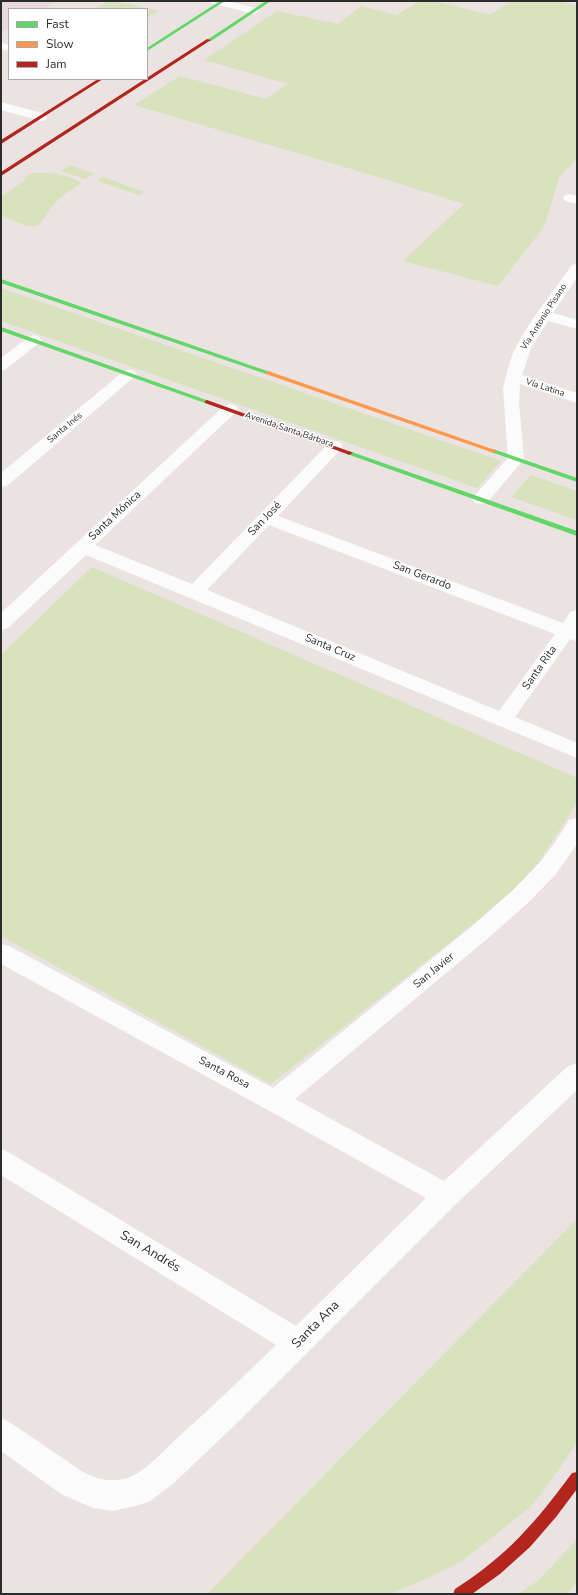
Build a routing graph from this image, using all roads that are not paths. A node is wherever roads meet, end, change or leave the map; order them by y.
1 (220, 1) edge
2 (269, 1) edge
3 (254, 11) junction
4 (148, 49) edge
5 (148, 79) edge
6 (99, 80) edge
7 (147, 80) edge
8 (1, 106) edge
9 (41, 117) junction
10 (1, 142) edge
11 (1, 174) edge
12 (577, 268) edge
13 (1, 281) edge
14 (545, 315) junction
15 (577, 325) edge
16 (1, 329) edge
17 (34, 340) junction
18 (1, 366) edge
19 (129, 374) junction
20 (513, 377) junction
21 (577, 398) edge
22 (230, 409) junction
23 (335, 446) junction
24 (516, 459) junction
25 (577, 480) edge
26 (1, 482) edge
27 (481, 499) junction
28 (267, 518) junction
29 (577, 534) edge
30 (83, 547) junction
31 (195, 592) junction
32 (1, 624) edge
33 (574, 627) edge
34 (503, 720) junction
35 (577, 751) edge
36 (577, 826) edge
37 (1, 953) edge
38 (577, 1074) edge
39 (275, 1101) junction
40 (1, 1162) edge
41 (446, 1196) junction
42 (298, 1343) junction
43 (1, 1433) edge
44 (577, 1478) edge
45 (460, 1594) edge

1 - 3 street
1 - 4 street
2 - 3 street
3 - 5 street
6 - 9 street
7 - 11 street
8 - 9 street
9 - 10 street
12 - 14 street, Vía Antonio Pisano
13 - 24 street
14 - 15 street
14 - 20 street, Vía Antonio Pisano
16 - 17 street, Avenida Santa Bárbara
17 - 18 street
17 - 19 street, Avenida Santa Bárbara
19 - 22 street, Avenida Santa Bárbara
19 - 26 street, Santa Inés
20 - 21 street, Vía Latina
20 - 24 street, Vía Antonio Pisano
22 - 23 street, Avenida Santa Bárbara
22 - 30 street, Santa Mónica
23 - 27 street, Avenida Santa Bárbara
23 - 28 street, San José
24 - 25 street
24 - 27 street
27 - 29 street, Avenida Santa Bárbara
28 - 31 street, San José
28 - 33 street, San Gerardo
30 - 31 street, Santa Cruz
30 - 32 street, Santa Mónica
31 - 34 street, Santa Cruz
33 - 34 street, Santa Rita
34 - 35 street, Santa Cruz
36 - 39 street, San Javier
37 - 39 street, Santa Rosa
38 - 41 street, Santa Ana
39 - 41 street, Santa Rosa
40 - 42 street, San Andrés
41 - 42 street, Santa Ana
42 - 43 street, Santa Ana
44 - 45 street

